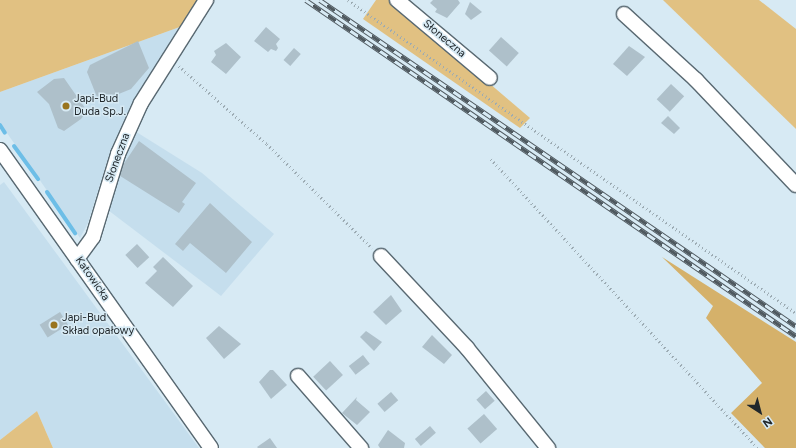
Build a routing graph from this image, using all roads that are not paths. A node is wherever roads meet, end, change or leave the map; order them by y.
1 (206, 0) edge
2 (397, 0) edge
3 (624, 14) dead end
4 (490, 78) dead end
5 (0, 150) edge
6 (796, 184) edge
7 (381, 256) road end
8 (77, 259) junction
9 (298, 376) dead end
10 (211, 448) edge
11 (361, 448) edge
12 (548, 448) edge

1 - 8 street, Słoneczna
2 - 4 street, Słoneczna
3 - 6 street
5 - 8 street, Katowicka
7 - 12 street
8 - 10 street, Katowicka
9 - 11 street

